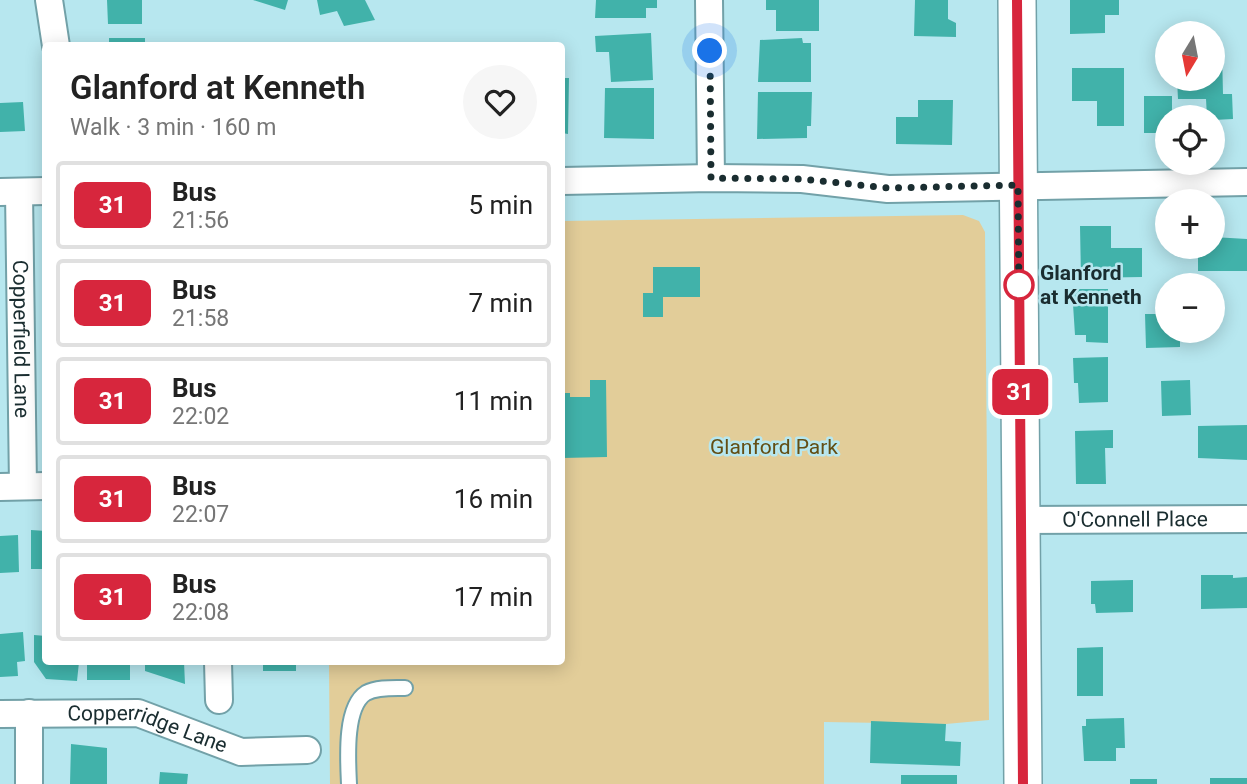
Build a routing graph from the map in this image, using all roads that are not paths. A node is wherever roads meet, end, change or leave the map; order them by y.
1 (49, 0) edge
2 (709, 0) edge
3 (1017, 0) edge
4 (55, 42) edge
5 (711, 178) junction
6 (565, 181) edge
7 (1247, 182) edge
8 (1018, 185) junction
9 (42, 191) edge
10 (10, 192) edge
11 (23, 486) edge
12 (1247, 519) edge
13 (1021, 520) junction
14 (218, 665) edge
15 (405, 688) dead end
16 (219, 700) dead end
17 (29, 713) junction
18 (0, 714) edge
19 (307, 750) dead end
20 (29, 784) edge
21 (349, 784) edge
22 (1023, 784) edge

1 - 4 street
2 - 5 street
3 - 8 main road
5 - 6 street
5 - 8 street
7 - 8 street
8 - 13 main road
9 - 10 street
10 - 11 street, Copperfield Lane
12 - 13 street, O'Connell Place
13 - 22 main road
14 - 16 street
15 - 21 lane
17 - 18 street, Copperridge Lane
17 - 19 street, Copperridge Lane
17 - 20 street

